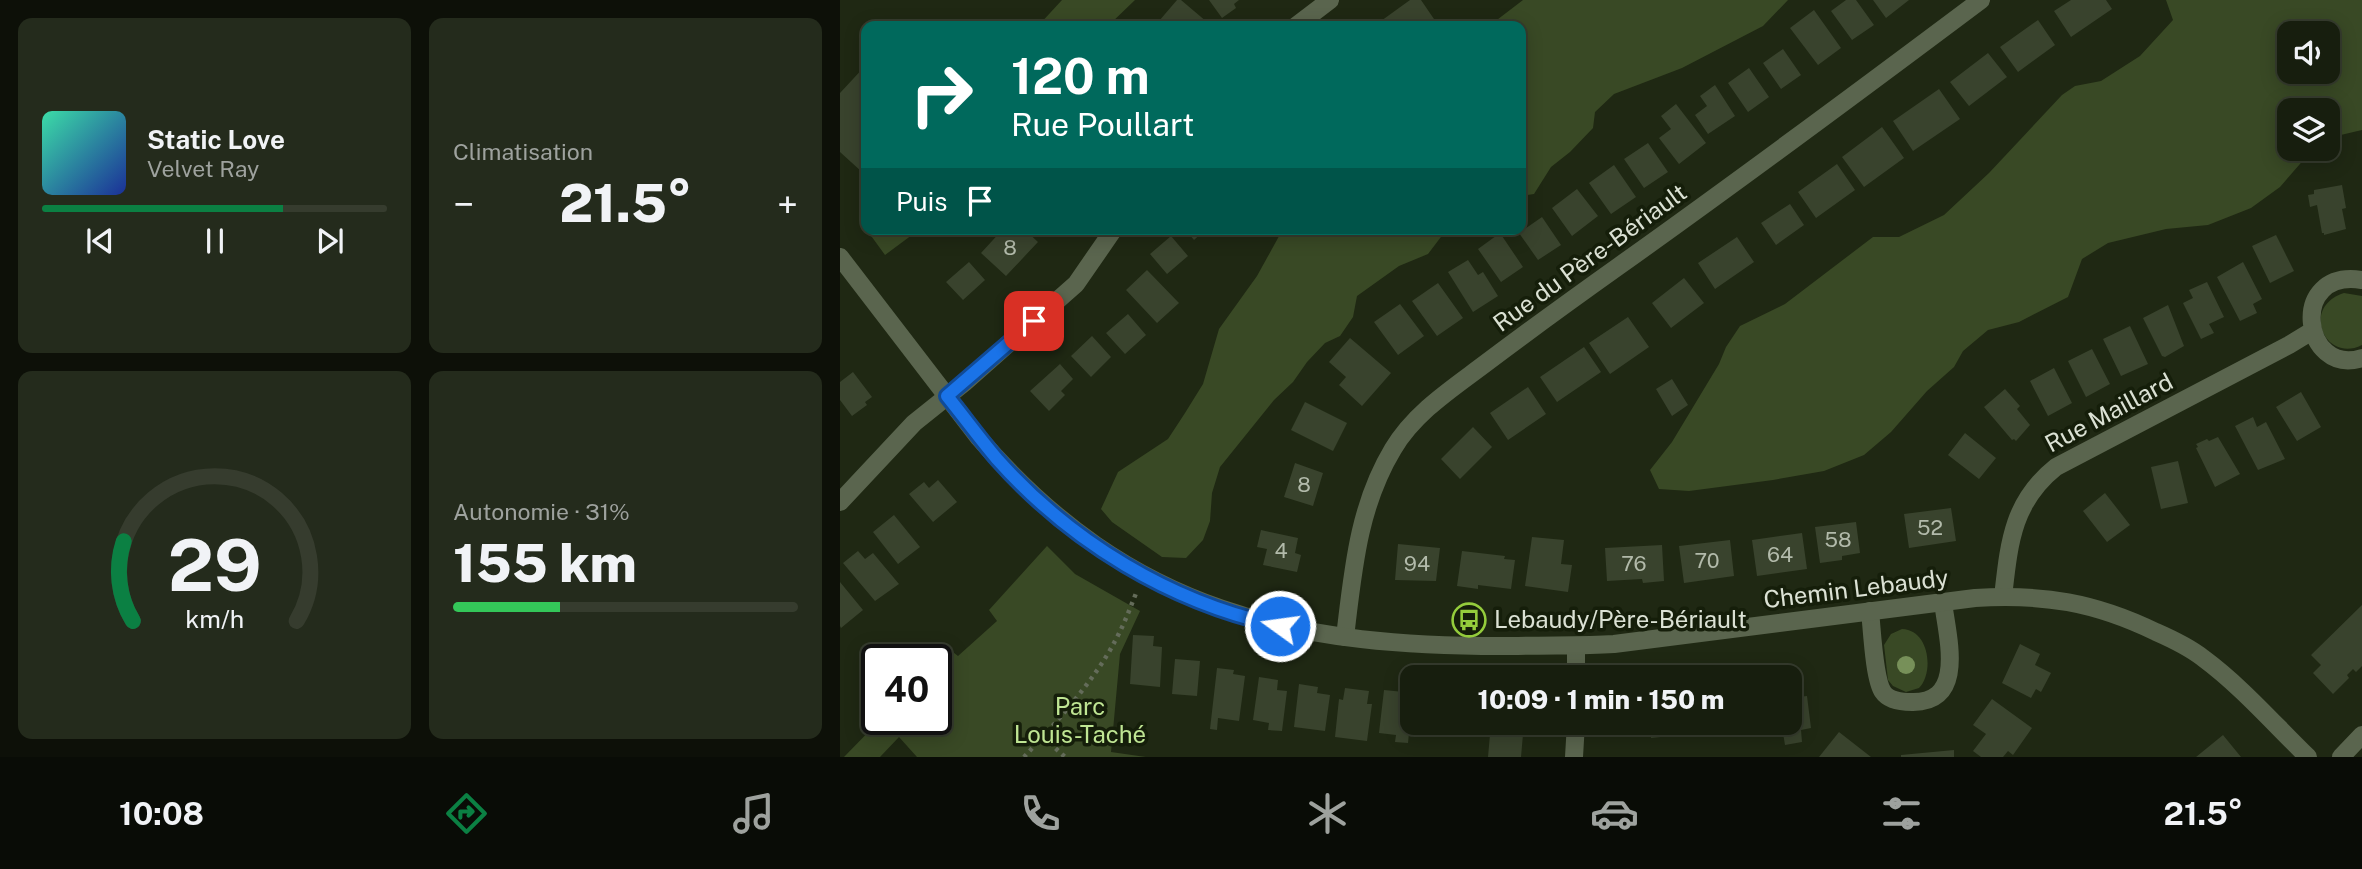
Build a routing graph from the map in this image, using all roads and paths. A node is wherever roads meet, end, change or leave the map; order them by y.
1 (1330, 0) edge
2 (1981, 0) edge
3 (1303, 21) edge
4 (1110, 235) edge
5 (840, 257) edge
6 (2362, 279) edge
7 (2312, 331) junction
8 (2362, 358) edge
9 (947, 396) junction
10 (840, 502) edge
11 (1143, 575) junction
12 (2003, 597) junction
13 (1943, 602) junction
14 (1870, 611) junction
15 (1345, 637) junction
16 (1576, 646) junction
17 (1576, 665) edge
18 (1575, 735) edge
19 (2362, 735) edge
20 (1043, 737) junction
21 (1024, 757) edge
22 (1065, 757) edge
23 (1574, 757) edge
24 (2308, 757) edge
25 (2341, 757) edge

1 - 3 street
2 - 15 street, Rue du Père-Bériault
4 - 9 street
5 - 9 street, Chemin Lebaudy
6 - 7 street
7 - 8 street
7 - 12 street, Rue Maillard
9 - 10 street
9 - 11 street, Chemin Lebaudy
11 - 15 street, Chemin Lebaudy
11 - 20 path
12 - 13 street, Chemin Lebaudy
12 - 24 street, Chemin Lebaudy
13 - 14 street, Chemin Lebaudy
13 - 14 street
14 - 16 street, Chemin Lebaudy
15 - 16 street, Chemin Lebaudy
16 - 17 street
18 - 23 street
19 - 25 street
20 - 21 path
20 - 22 path

